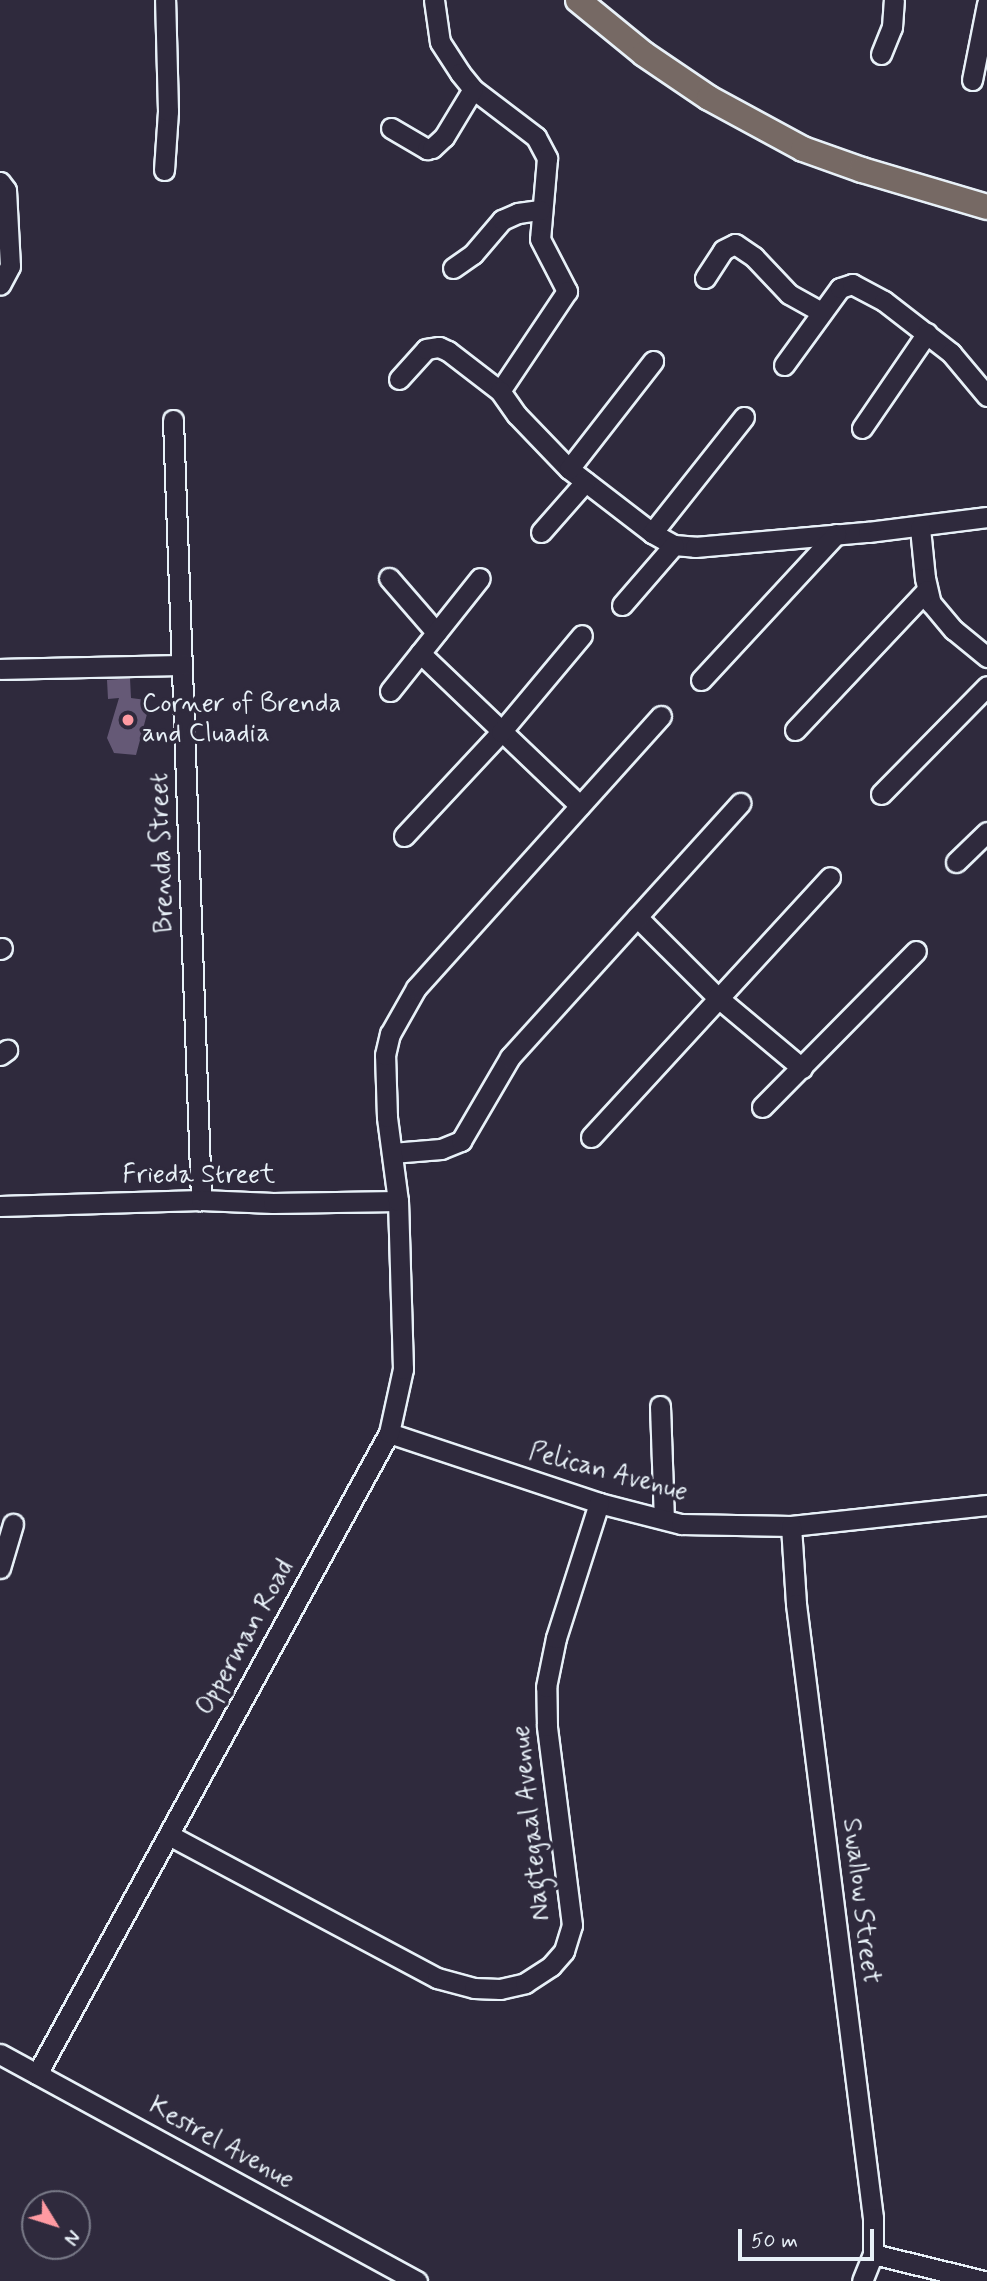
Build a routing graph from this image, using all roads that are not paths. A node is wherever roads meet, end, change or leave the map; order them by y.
1 (165, 0) edge
2 (434, 0) edge
3 (578, 0) edge
4 (894, 0) edge
5 (987, 4) edge
6 (881, 54) dead end
7 (972, 80) dead end
8 (473, 89) junction
9 (391, 128) dead end
10 (164, 170) dead end
11 (0, 182) edge
12 (987, 207) edge
13 (540, 210) junction
14 (4, 233) edge
15 (453, 268) dead end
16 (705, 278) dead end
17 (0, 285) edge
18 (821, 312) junction
19 (927, 333) junction
20 (653, 361) dead end
21 (784, 365) dead end
22 (399, 379) dead end
23 (500, 391) junction
24 (987, 397) edge
25 (744, 417) dead end
26 (173, 420) dead end
27 (862, 428) dead end
28 (569, 469) junction
29 (585, 482) junction
30 (987, 517) edge
31 (920, 528) junction
32 (541, 532) dead end
33 (652, 533) junction
34 (836, 534) junction
35 (674, 545) junction
36 (389, 578) dead end
37 (480, 578) dead end
38 (927, 590) junction
39 (622, 605) dead end
40 (436, 632) junction
41 (582, 635) dead end
42 (984, 649) edge
43 (420, 653) junction
44 (182, 665) junction
45 (0, 669) edge
46 (701, 680) dead end
47 (987, 686) edge
48 (390, 691) dead end
49 (661, 716) dead end
50 (795, 730) dead end
51 (500, 732) junction
52 (881, 794) dead end
53 (740, 803) dead end
54 (580, 806) junction
55 (986, 833) edge
56 (404, 836) dead end
57 (956, 862) dead end
58 (830, 877) dead end
59 (637, 917) junction
60 (916, 951) dead end
61 (717, 997) junction
62 (802, 1068) junction
63 (762, 1107) dead end
64 (590, 1137) dead end
65 (392, 1153) junction
66 (201, 1200) junction
67 (398, 1201) junction
68 (0, 1206) edge
69 (660, 1406) dead end
70 (389, 1433) junction
71 (599, 1503) junction
72 (987, 1505) edge
73 (664, 1520) junction
74 (13, 1524) dead end
75 (791, 1526) junction
76 (0, 1568) edge
77 (169, 1835) junction
78 (0, 2054) edge
79 (37, 2074) junction
80 (873, 2254) junction
81 (417, 2281) edge
82 (862, 2281) edge
83 (984, 2281) edge

1 - 10 street
2 - 8 street
3 - 12 main road
4 - 6 street
5 - 7 street
8 - 9 street
8 - 13 street
11 - 14 street
13 - 15 street
13 - 23 street
14 - 17 street
16 - 18 street
18 - 19 street
18 - 21 street
19 - 24 street
19 - 27 street
20 - 28 street
22 - 23 street
23 - 28 street
25 - 33 street
26 - 44 street, Brenda Street
28 - 29 street
29 - 32 street
29 - 33 street
30 - 31 street
31 - 34 street
31 - 38 street
33 - 35 street
34 - 35 street
34 - 46 street
35 - 39 street
36 - 40 street
37 - 40 street
38 - 42 street
38 - 50 street
40 - 43 street
41 - 51 street
43 - 48 street
43 - 51 street
44 - 45 street
44 - 66 street, Brenda Street
47 - 52 street
49 - 54 street, Opperman Road
51 - 54 street
51 - 56 street
53 - 59 street
54 - 65 street, Opperman Road
55 - 57 street
58 - 61 street
59 - 61 street
59 - 65 street
60 - 62 street
61 - 62 street
61 - 64 street
62 - 63 street
65 - 67 street, Opperman Road
66 - 67 street, Frieda Street
66 - 68 street, Frieda Street
67 - 70 street, Opperman Road
69 - 73 street
70 - 71 street, Pelican Avenue
70 - 77 street, Opperman Road
71 - 73 street, Pelican Avenue
71 - 77 street, Nagtegaal Avenue
72 - 75 street, Pelican Avenue
73 - 75 street, Pelican Avenue
74 - 76 street
75 - 80 street, Swallow Street
77 - 79 street, Opperman Road
78 - 79 street, Kestrel Avenue
79 - 81 street, Kestrel Avenue
80 - 82 street, Swallow Street
80 - 83 street

